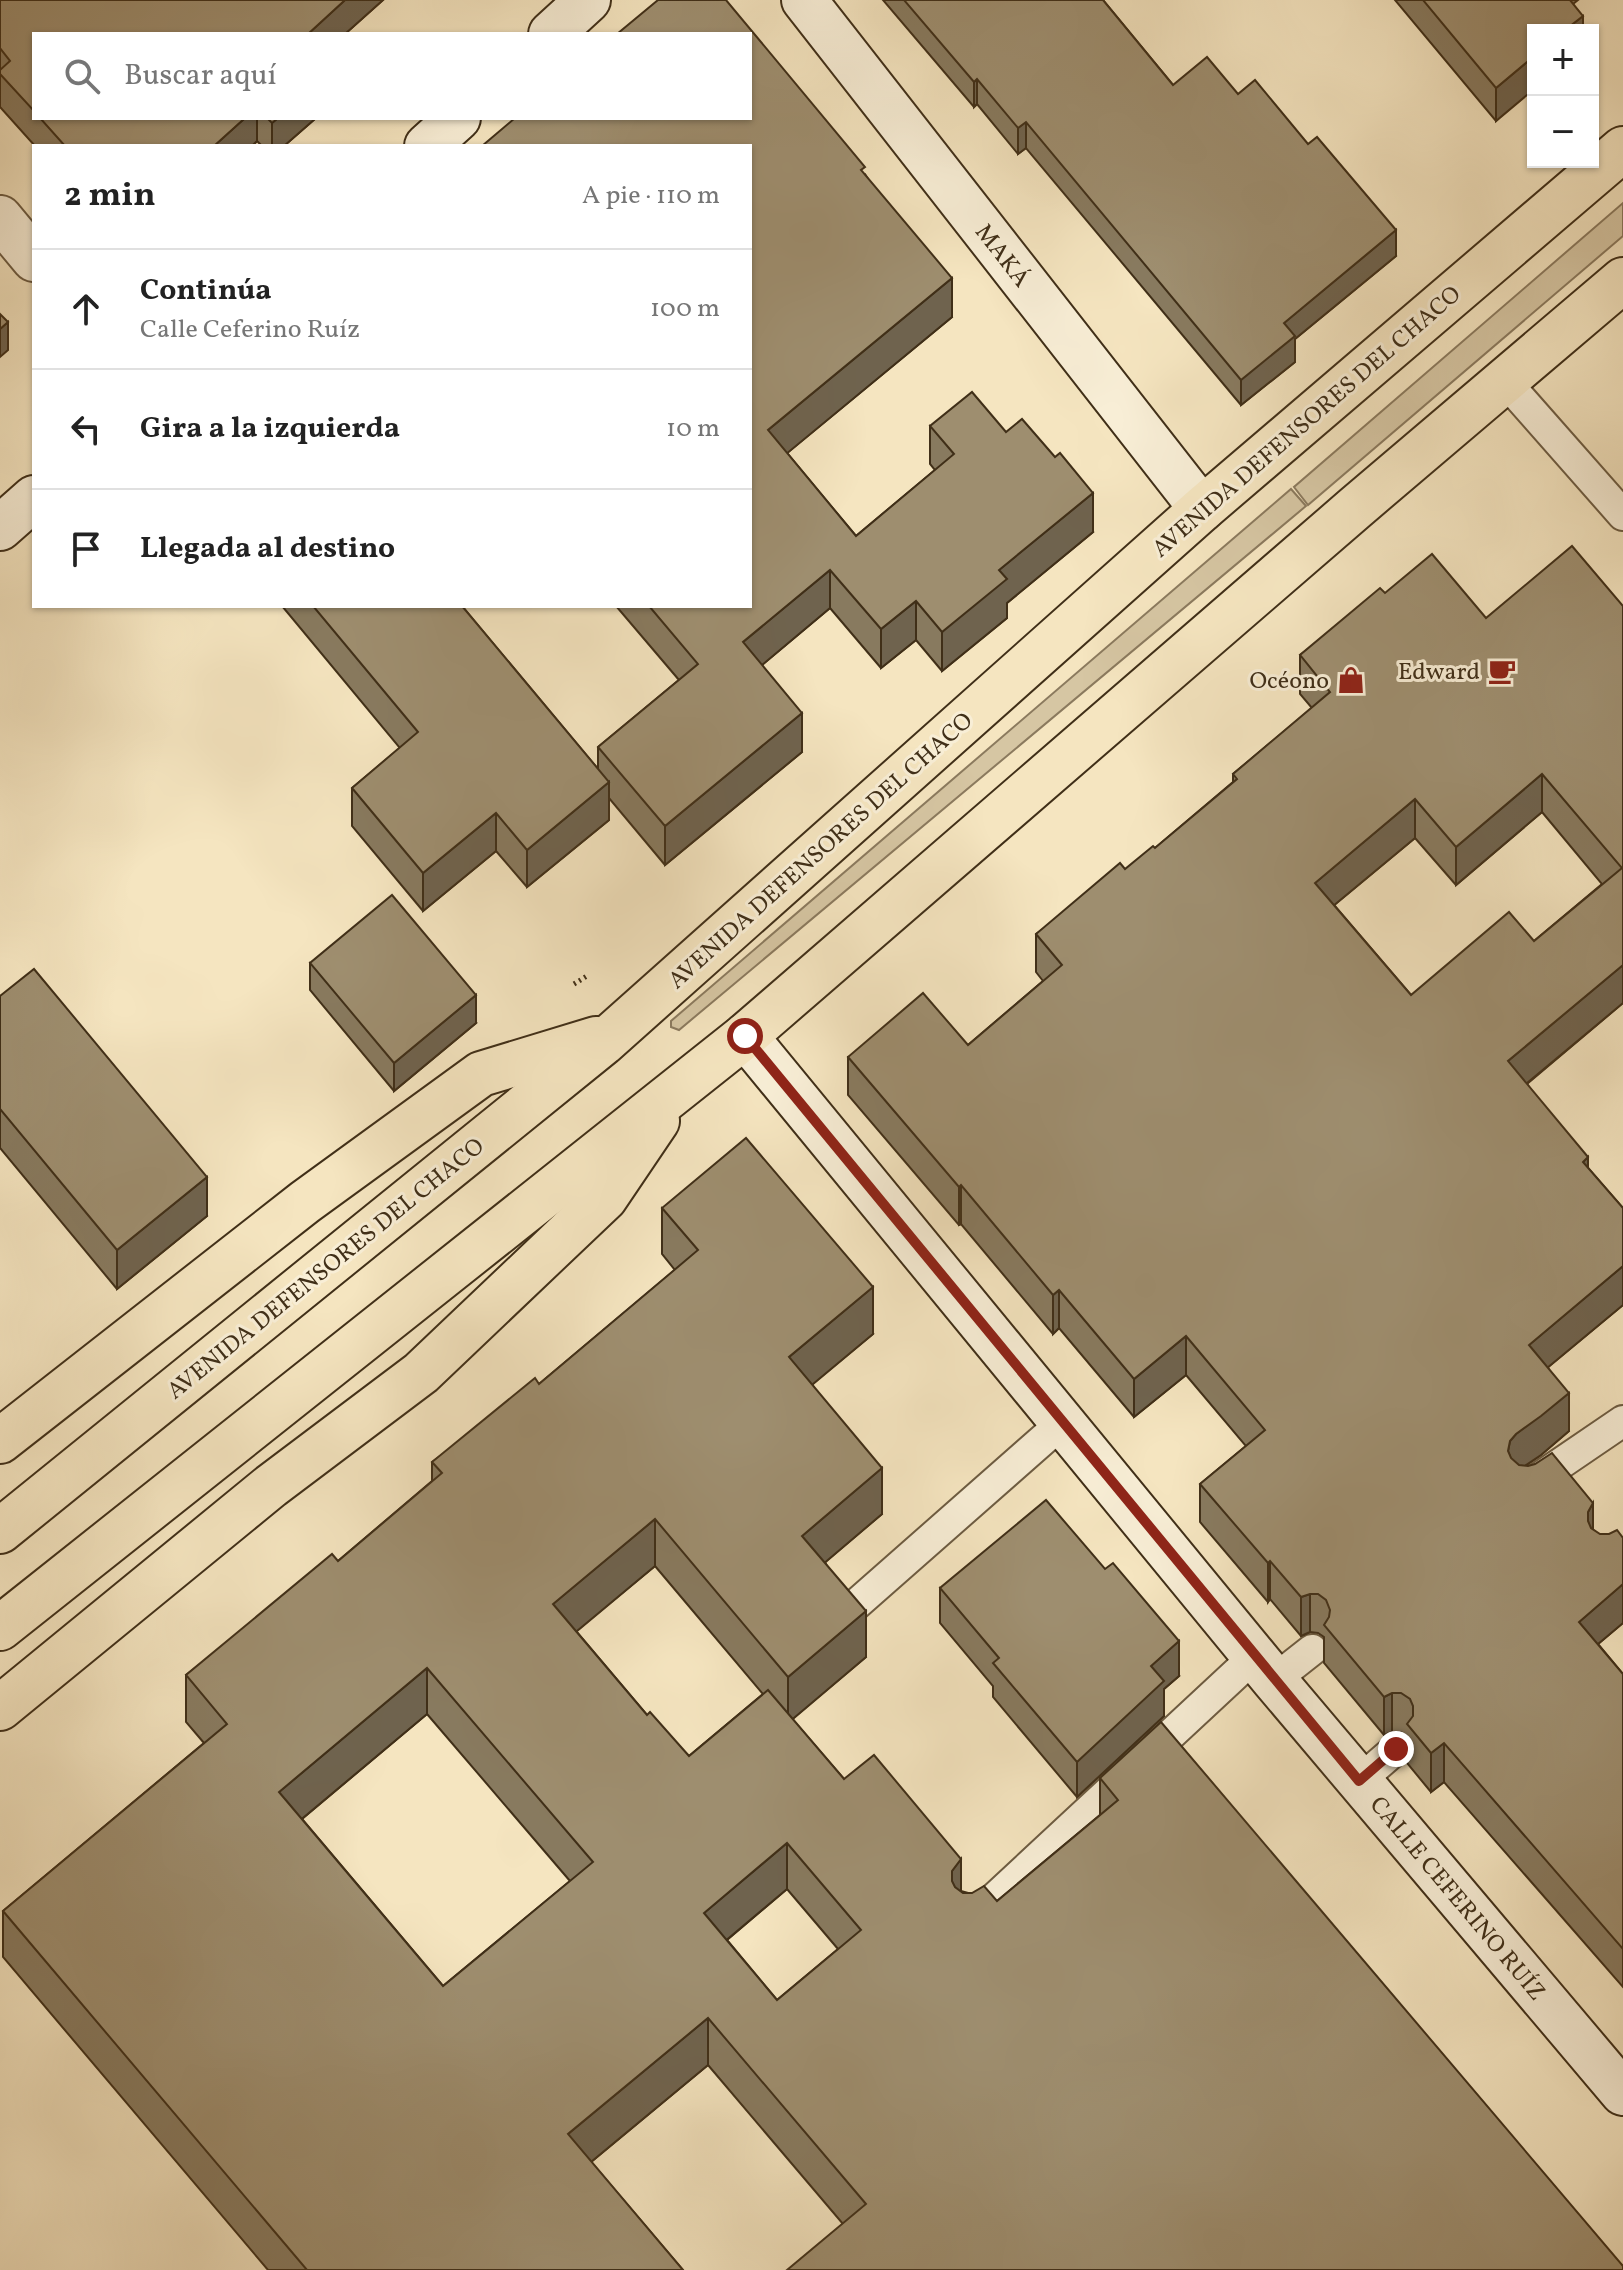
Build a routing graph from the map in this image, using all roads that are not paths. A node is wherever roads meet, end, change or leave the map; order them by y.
1 (588, 0) edge
2 (804, 0) edge
3 (553, 32) edge
4 (456, 120) edge
5 (429, 144) edge
6 (1623, 149) edge
7 (0, 218) edge
8 (32, 257) edge
9 (1623, 280) edge
10 (1505, 381) junction
11 (32, 500) edge
12 (1202, 509) junction
13 (1623, 515) edge
14 (0, 528) edge
15 (745, 1036) junction
16 (608, 1038) junction
17 (675, 1090) junction
18 (1623, 1421) edge
19 (1062, 1423) junction
20 (0, 1441) edge
21 (1526, 1487) edge
22 (0, 1531) edge
23 (852, 1608) edge
24 (0, 1628) edge
25 (1312, 1650) dead end
26 (1265, 1668) junction
27 (0, 1708) edge
28 (1396, 1749) dead end
29 (1359, 1781) junction
30 (969, 1922) edge
31 (1623, 2093) edge

1 - 3 street
2 - 12 street, MAKÁ
4 - 5 street
6 - 12 highway, AVENIDA DEFENSORES DEL CHACO
7 - 8 street
9 - 10 highway
10 - 13 lane
10 - 15 highway
11 - 14 street
12 - 16 highway, AVENIDA DEFENSORES DEL CHACO
15 - 17 highway
15 - 19 street, CALLE CEFERINO RUÍZ
16 - 20 highway
16 - 22 highway, AVENIDA DEFENSORES DEL CHACO
17 - 24 highway
17 - 27 highway
18 - 21 lane
19 - 23 lane
19 - 26 street, CALLE CEFERINO RUÍZ
25 - 26 lane
26 - 29 street, CALLE CEFERINO RUÍZ
26 - 30 lane
28 - 29 lane
29 - 31 street, CALLE CEFERINO RUÍZ

